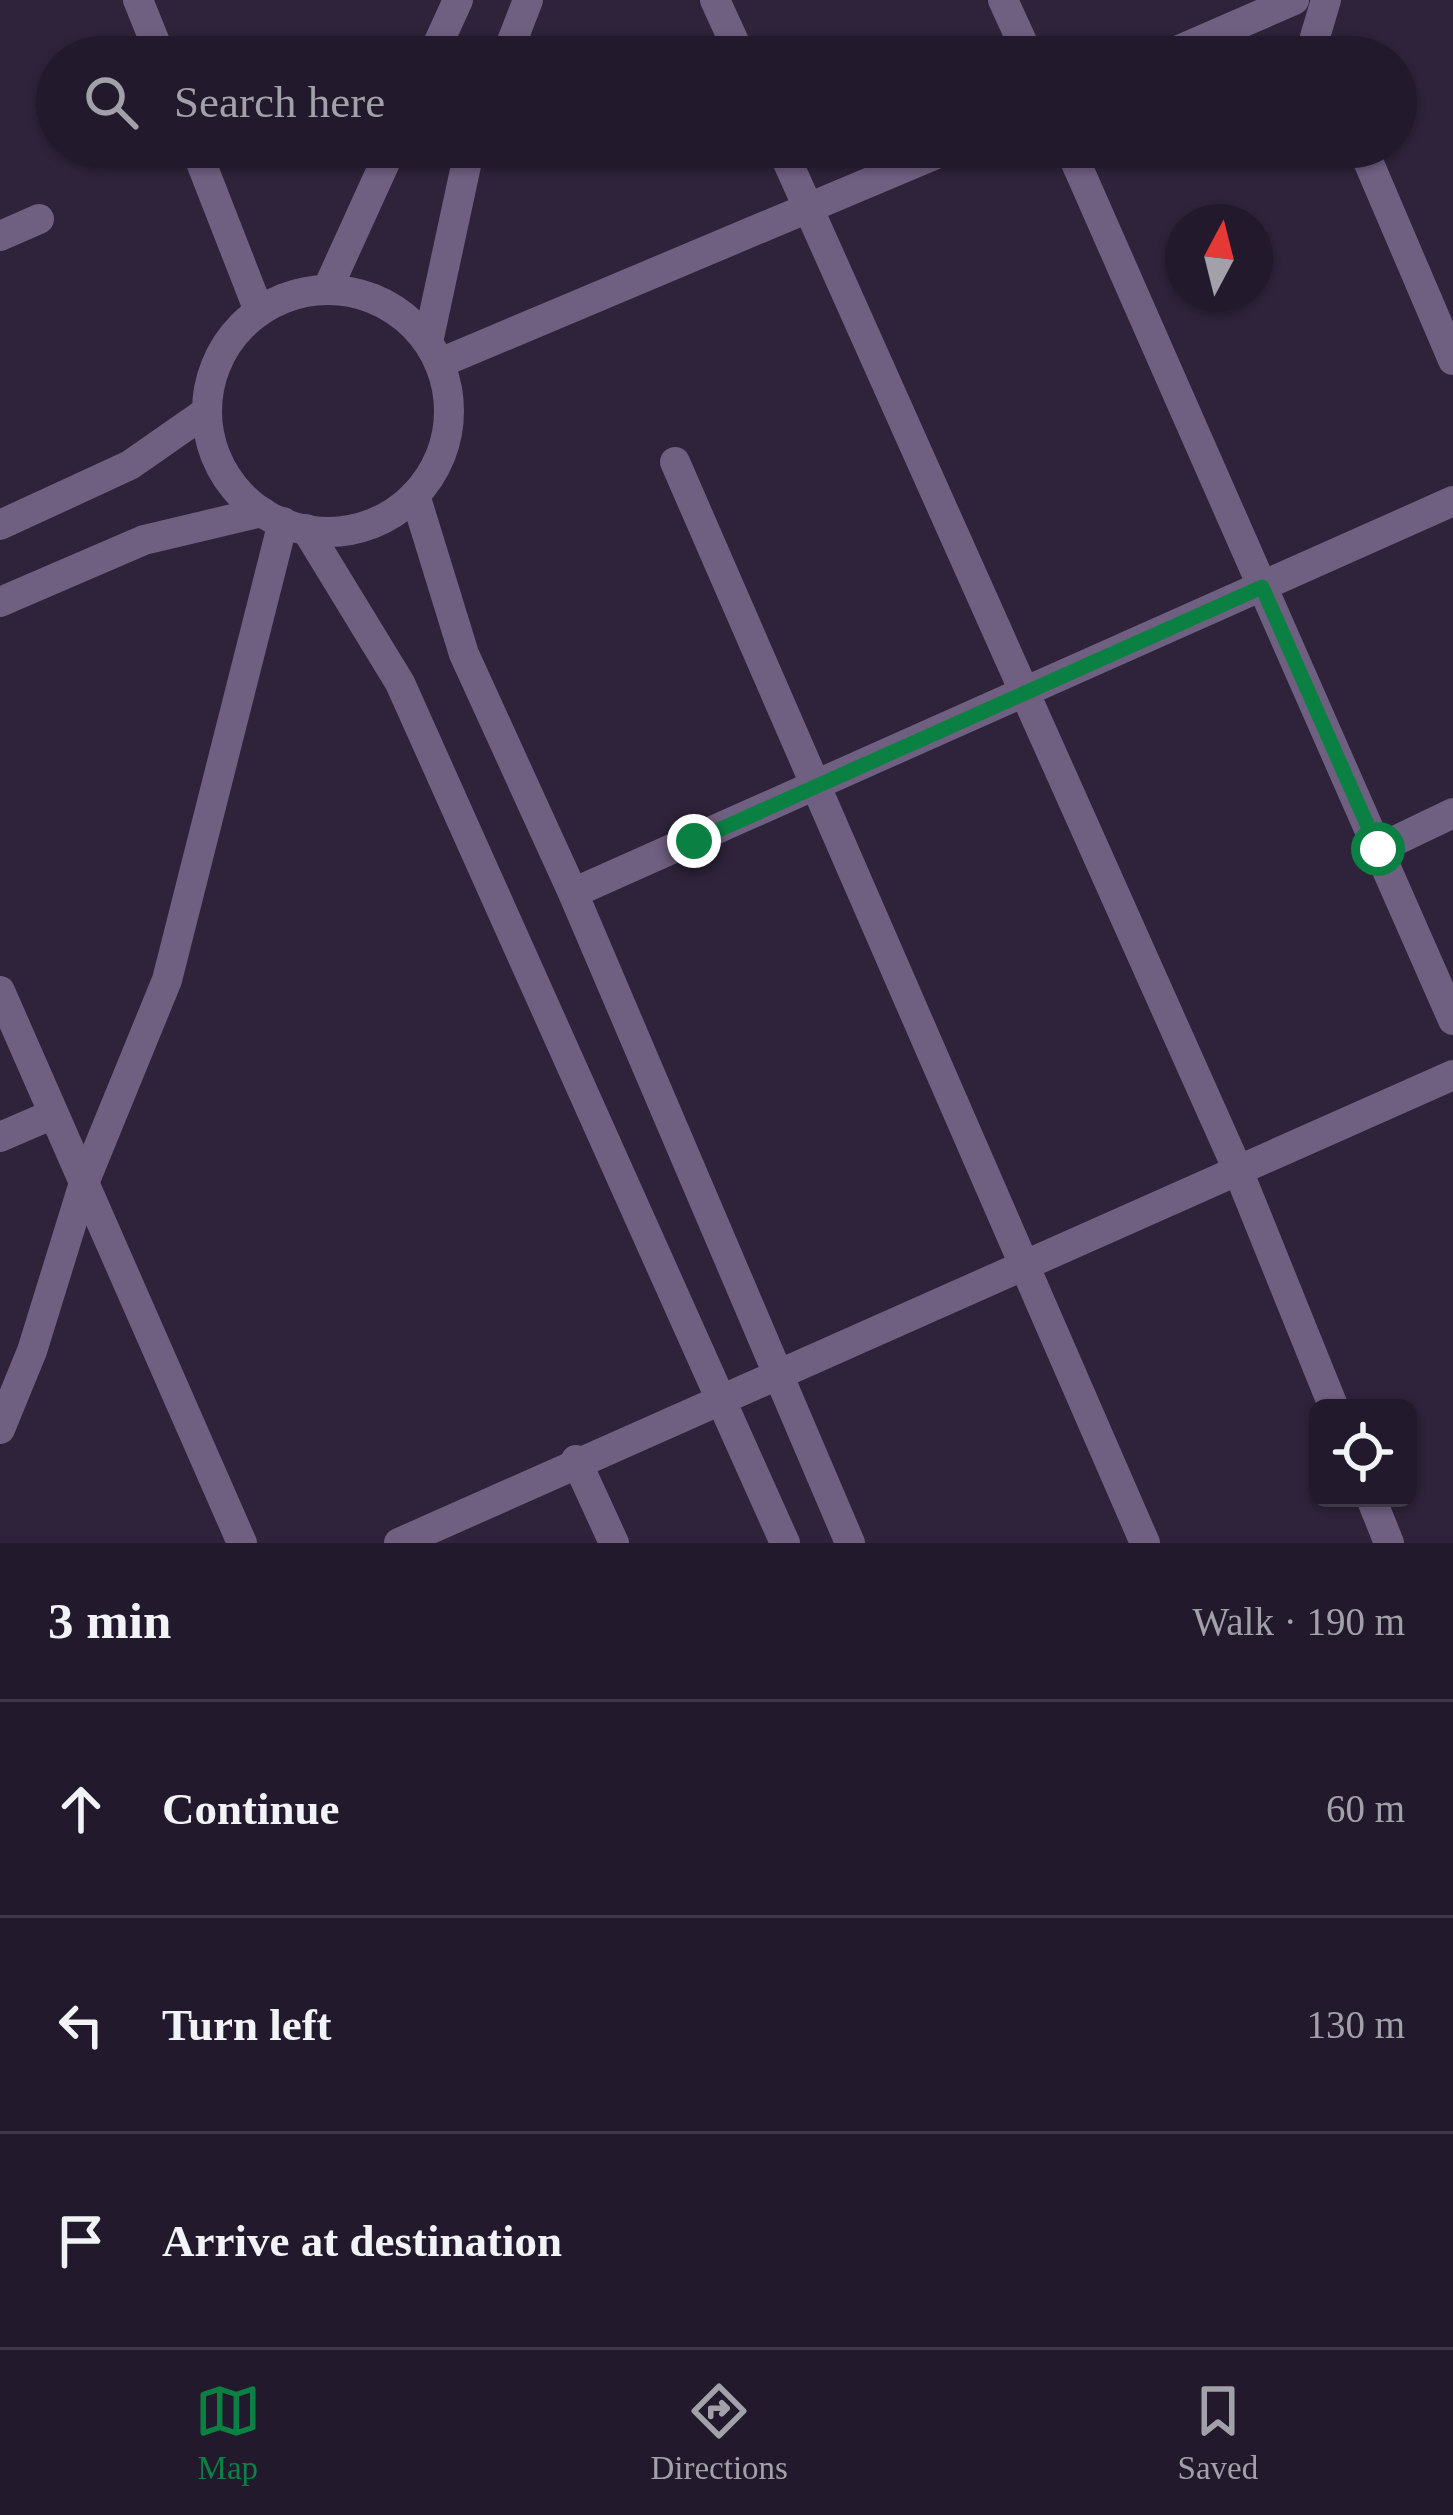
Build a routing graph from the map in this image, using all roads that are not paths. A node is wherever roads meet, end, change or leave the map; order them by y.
1 (138, 0) edge
2 (458, 0) edge
3 (528, 0) edge
4 (715, 0) edge
5 (1003, 0) edge
6 (1294, 0) edge
7 (1326, 0) edge
8 (152, 36) edge
9 (442, 36) edge
10 (514, 36) edge
11 (731, 36) edge
12 (1019, 36) edge
13 (1211, 36) edge
14 (1315, 36) edge
15 (204, 168) edge
16 (382, 168) edge
17 (466, 168) edge
18 (791, 168) edge
19 (904, 168) edge
20 (1078, 168) edge
21 (1371, 168) edge
22 (809, 209) junction
23 (39, 219) dead end
24 (0, 236) edge
25 (327, 290) junction
26 (259, 311) junction
27 (434, 353) junction
28 (1453, 360) edge
29 (206, 412) junction
30 (675, 462) dead end
31 (415, 495) junction
32 (1453, 502) edge
33 (284, 521) junction
34 (0, 526) edge
35 (1262, 587) junction
36 (0, 602) edge
37 (1028, 693) junction
38 (814, 789) junction
39 (1453, 813) edge
40 (1378, 849) junction
41 (573, 893) junction
42 (0, 991) edge
43 (1453, 1020) edge
44 (1453, 1075) edge
45 (51, 1115) junction
46 (0, 1137) edge
47 (1237, 1168) junction
48 (84, 1184) junction
49 (1022, 1263) junction
50 (778, 1370) junction
51 (721, 1396) junction
52 (1330, 1399) edge
53 (0, 1430) edge
54 (576, 1460) junction
55 (1375, 1507) edge
56 (242, 1543) edge
57 (399, 1543) edge
58 (614, 1543) edge
59 (785, 1543) edge
60 (850, 1543) edge
61 (1145, 1543) edge
62 (1389, 1543) edge

1 - 8 street
2 - 9 street
3 - 10 street
4 - 11 street
5 - 12 street
6 - 13 street
7 - 14 street
15 - 26 street
16 - 25 street
17 - 27 street
18 - 22 street
19 - 22 street
20 - 35 street
21 - 28 street
22 - 27 street
22 - 37 street
23 - 24 street
25 - 26 street
25 - 27 street
26 - 29 street
27 - 31 street
29 - 33 street
29 - 34 street
30 - 38 street
31 - 33 street
31 - 41 street
32 - 35 street
33 - 36 street
33 - 48 street
33 - 51 street
35 - 37 street
35 - 40 street
37 - 38 street
37 - 47 street
38 - 41 street
38 - 49 street
39 - 40 street
40 - 43 street
41 - 50 street
42 - 45 street
44 - 47 street
45 - 46 street
45 - 48 street
47 - 49 street
47 - 52 street
48 - 53 street
48 - 56 street
49 - 50 street
49 - 61 street
50 - 51 street
50 - 60 street
51 - 54 street
51 - 59 street
54 - 57 street
54 - 58 street
55 - 62 street

